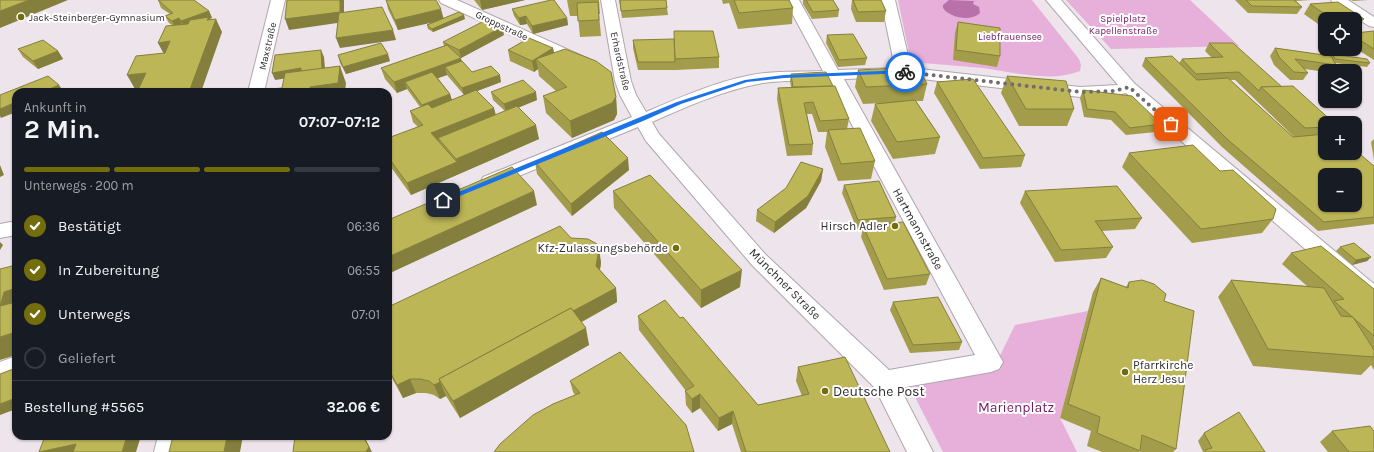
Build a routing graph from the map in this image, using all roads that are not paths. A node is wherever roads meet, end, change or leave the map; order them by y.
1 (278, 0) edge
2 (446, 0) edge
3 (608, 0) edge
4 (792, 0) edge
5 (888, 0) edge
6 (1053, 0) edge
7 (1338, 0) edge
8 (1374, 23) edge
9 (595, 68) edge
10 (904, 72) junction
11 (832, 74) junction
12 (1129, 87) junction
13 (257, 88) edge
14 (641, 120) junction
15 (471, 189) edge
16 (12, 229) edge
17 (0, 231) edge
18 (1374, 296) edge
19 (12, 368) edge
20 (0, 372) edge
21 (884, 381) junction
22 (170, 440) edge
23 (167, 452) edge
24 (920, 452) edge

1 - 13 street, Maxstraße
2 - 9 street, Groppstraße
3 - 14 street, Erhardstraße
4 - 11 street, Hartmannstraße
5 - 10 street
6 - 12 street
7 - 8 street
10 - 11 street
10 - 12 street
11 - 14 street
11 - 21 street, Hartmannstraße
12 - 18 street
14 - 15 street
14 - 21 street, Münchner Straße
16 - 17 street
19 - 20 street
21 - 24 street, Münchner Straße
22 - 23 street

